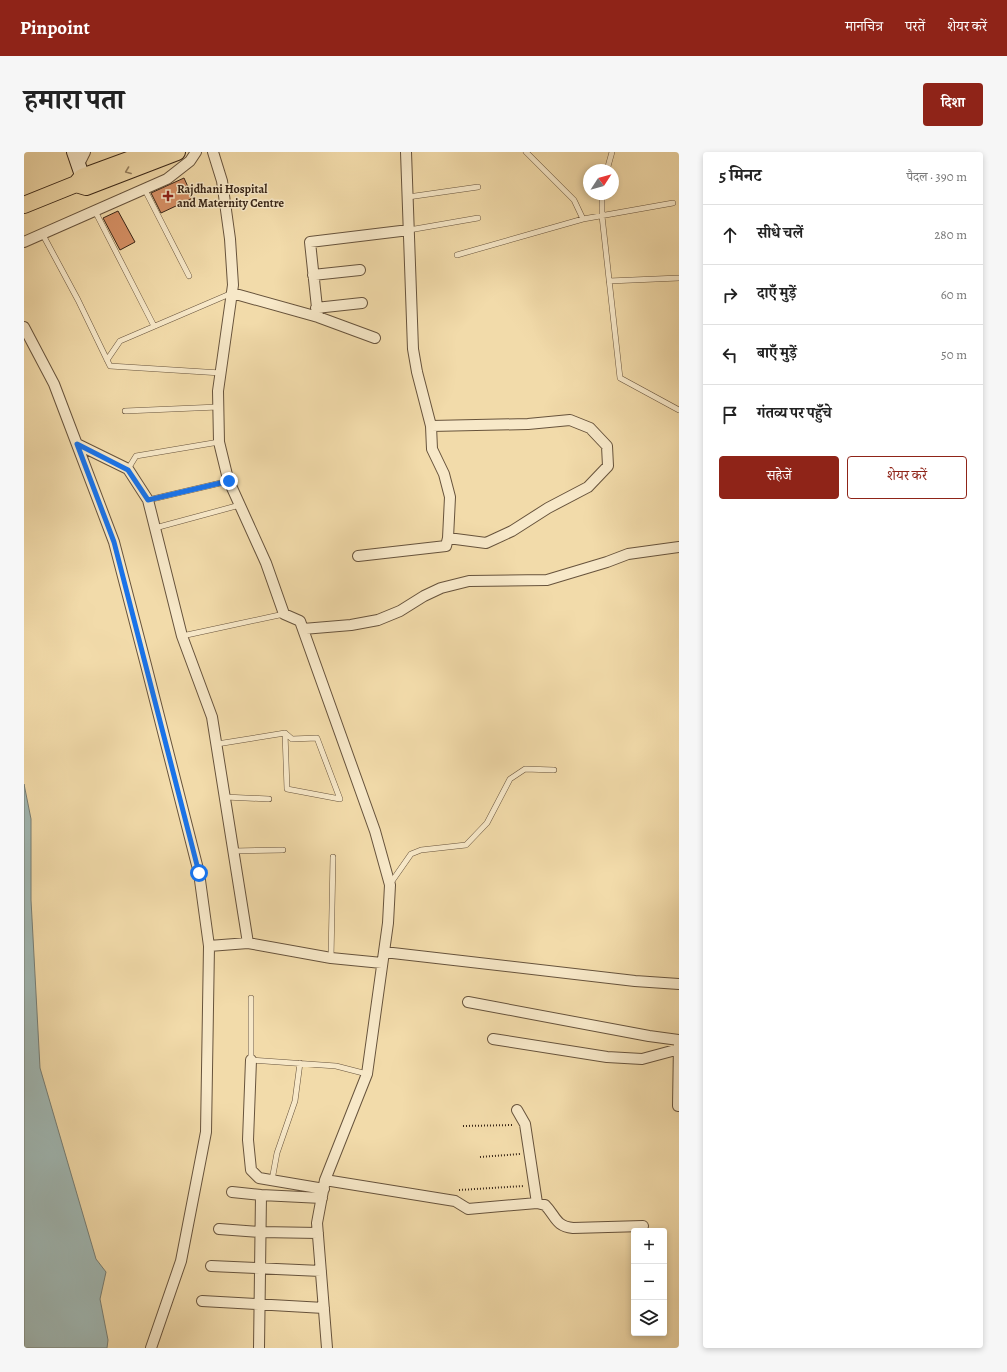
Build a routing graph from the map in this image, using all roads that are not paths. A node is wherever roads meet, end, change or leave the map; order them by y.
1 (74, 152) edge
2 (85, 152) edge
3 (150, 152) edge
4 (177, 152) edge
5 (196, 152) edge
6 (213, 152) edge
7 (406, 152) edge
8 (526, 152) edge
9 (612, 152) edge
10 (609, 164) edge
11 (81, 179) junction
12 (478, 187) dead end
13 (145, 190) junction
14 (408, 197) junction
15 (602, 200) edge
16 (673, 203) dead end
17 (24, 205) edge
18 (95, 212) junction
19 (602, 216) junction
20 (478, 218) dead end
21 (583, 219) junction
22 (409, 230) junction
23 (43, 235) junction
24 (24, 242) edge
25 (457, 255) dead end
26 (360, 270) dead end
27 (313, 275) junction
28 (189, 276) dead end
29 (679, 278) edge
30 (609, 281) junction
31 (232, 293) junction
32 (362, 303) dead end
33 (317, 312) junction
34 (154, 326) junction
35 (24, 327) edge
36 (375, 338) dead end
37 (107, 360) junction
38 (221, 373) junction
39 (218, 407) junction
40 (679, 410) edge
41 (125, 411) dead end
42 (431, 426) junction
43 (219, 442) junction
44 (77, 444) junction
45 (128, 470) junction
46 (229, 481) junction
47 (148, 500) junction
48 (240, 505) junction
49 (155, 528) junction
50 (448, 538) junction
51 (679, 547) edge
52 (358, 556) dead end
53 (284, 614) junction
54 (303, 630) junction
55 (182, 636) junction
56 (286, 733) junction
57 (217, 744) junction
58 (554, 770) dead end
59 (225, 797) junction
60 (269, 799) dead end
61 (283, 850) dead end
62 (234, 851) junction
63 (333, 857) dead end
64 (390, 885) junction
65 (248, 943) junction
66 (209, 946) junction
67 (384, 952) junction
68 (331, 958) junction
69 (382, 963) junction
70 (679, 984) edge
71 (251, 998) dead end
72 (468, 1002) dead end
73 (493, 1039) dead end
74 (679, 1040) edge
75 (679, 1049) edge
76 (251, 1060) junction
77 (300, 1064) junction
78 (367, 1074) junction
79 (678, 1106) edge
80 (517, 1110) dead end
81 (272, 1180) junction
82 (324, 1189) junction
83 (232, 1192) dead end
84 (261, 1195) junction
85 (537, 1203) junction
86 (643, 1226) dead end
87 (219, 1230) dead end
88 (260, 1232) junction
89 (318, 1233) junction
90 (211, 1266) dead end
91 (260, 1269) junction
92 (321, 1271) junction
93 (202, 1301) dead end
94 (259, 1304) junction
95 (324, 1308) junction
96 (151, 1348) edge
97 (259, 1348) edge
98 (327, 1348) edge

1 - 11 main road
2 - 11 street
3 - 11 main road
4 -> 11 main road
5 - 13 street
6 - 31 street
7 - 14 street
8 - 21 lane
9 - 10 lane
11 - 17 main road
12 - 14 lane
13 - 18 street
13 - 28 lane
14 - 22 street
15 - 19 lane
16 - 19 lane
18 - 23 street
18 - 34 lane
19 - 21 lane
19 - 30 lane
20 - 22 lane
21 - 25 lane
22 - 27 street
22 - 42 street
23 - 24 street
23 - 37 lane
26 - 27 street
27 - 33 street
29 - 30 lane
30 - 40 lane
31 - 33 street
31 - 34 lane
31 - 38 street
32 - 33 street
33 - 36 street
34 - 37 lane
35 - 44 street
37 - 38 lane
38 - 39 street
39 - 41 lane
39 - 43 street
42 - 50 street
42 - 50 street
43 - 45 lane
43 - 46 street
44 - 45 street
44 - 66 street
45 - 47 street
46 - 47 lane
46 - 48 street
47 - 49 street
48 - 49 lane
48 - 53 street
49 - 55 street
50 - 52 street
51 - 54 street
53 - 54 street
53 - 55 lane
54 - 64 street
55 - 57 street
56 - 56 lane
56 - 57 lane
57 - 59 street
58 - 64 lane
59 - 60 lane
59 - 62 street
61 - 62 lane
62 - 65 street
63 - 68 lane
64 - 67 street
65 - 66 street
65 - 68 street
66 - 96 street
67 - 69 street
67 - 70 street
68 - 69 street
69 - 78 street
71 - 76 lane
72 - 74 street
73 - 75 street
74 - 75 street
75 - 79 street
76 - 77 lane
76 - 81 street
77 - 78 lane
77 - 81 lane
78 - 82 street
80 - 85 street
81 - 82 street
82 - 84 street
82 - 85 street
82 - 89 street
83 - 84 street
84 - 88 street
85 - 86 street
87 - 88 street
88 - 89 street
88 - 91 street
89 - 92 street
90 - 91 street
91 - 92 street
91 - 94 street
92 - 95 street
93 - 94 street
94 - 95 street
94 - 97 street
95 - 98 street

